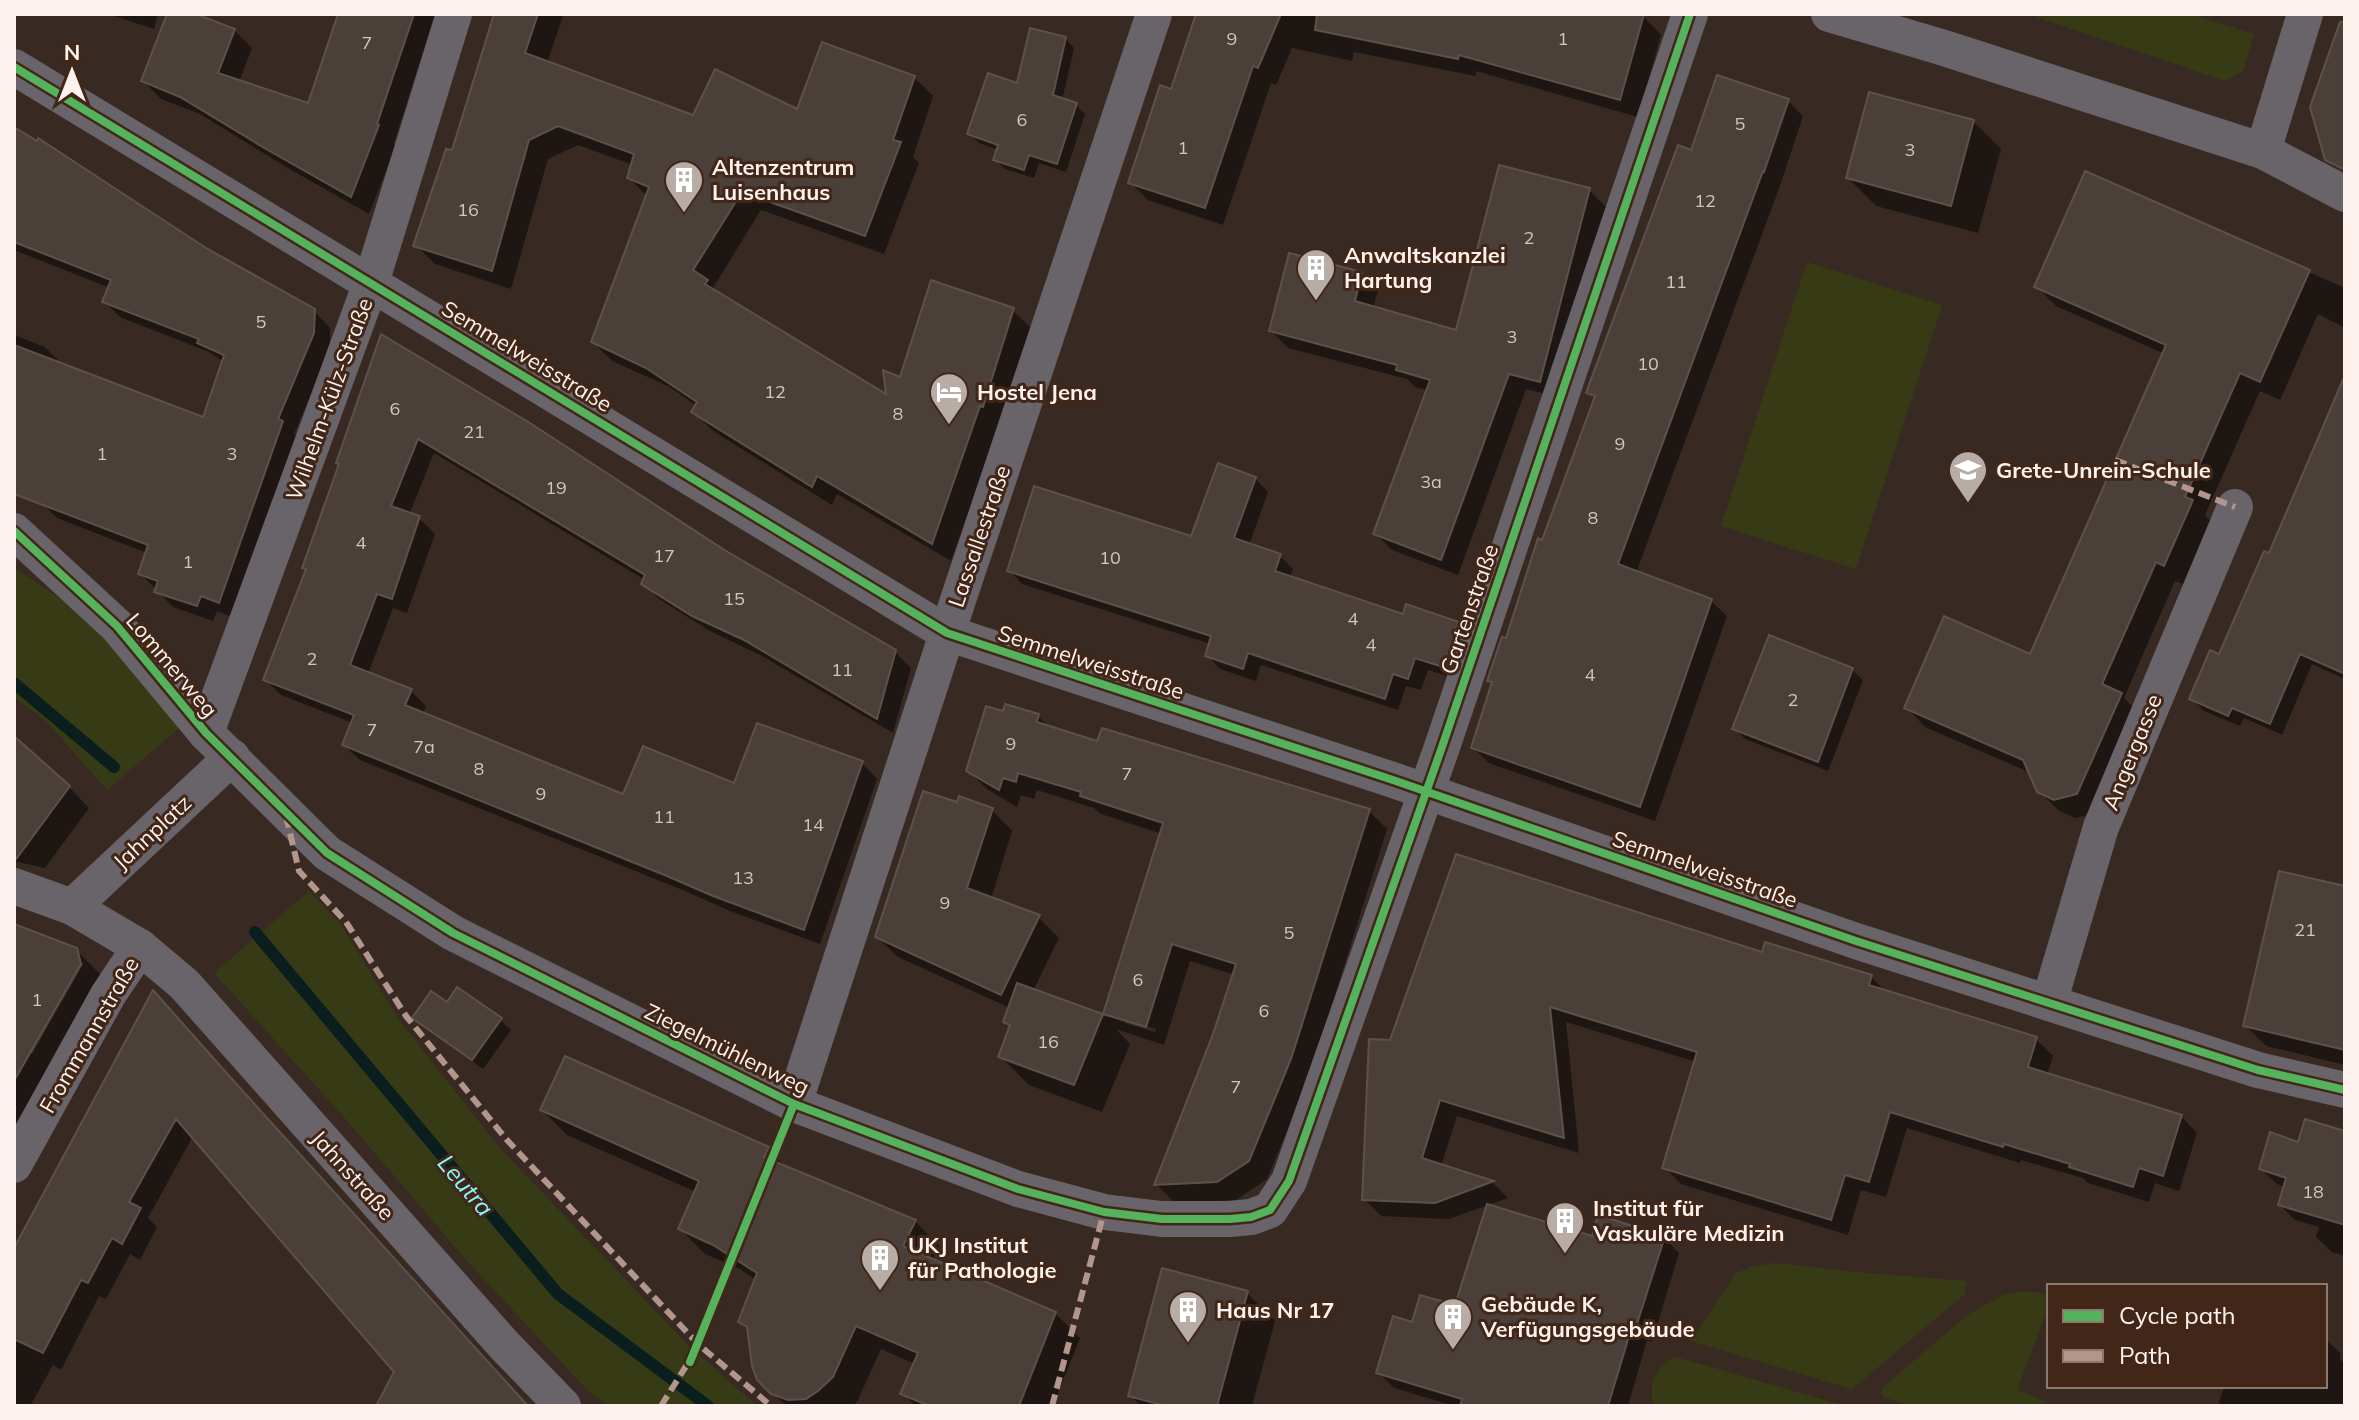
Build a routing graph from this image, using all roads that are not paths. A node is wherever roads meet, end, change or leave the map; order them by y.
1 (454, 14) edge
2 (1154, 14) edge
3 (1690, 14) edge
4 (1829, 14) edge
5 (2305, 14) edge
6 (14, 67) edge
7 (2263, 151) junction
8 (2345, 194) edge
9 (371, 283) junction
10 (2235, 507) dead end
11 (14, 531) edge
12 (947, 633) junction
13 (206, 733) junction
14 (232, 757) junction
15 (1426, 791) junction
16 (14, 886) edge
17 (72, 907) junction
18 (140, 947) junction
19 (2049, 1003) junction
20 (2345, 1090) edge
21 (794, 1104) junction
22 (14, 1165) edge
23 (1270, 1210) joint
24 (563, 1406) edge

1 - 9 street, Wilhelm-Külz-Straße
2 - 12 street, Lassallestraße
3 - 15 street, Gartenstraße
4 - 7 street
5 - 7 street
6 - 9 street, Semmelweisstraße
7 - 8 street
9 - 12 street, Semmelweisstraße
9 - 13 street, Wilhelm-Külz-Straße
10 - 19 street, Angergasse
11 - 13 street, Lommerweg
12 - 15 street, Semmelweisstraße
12 - 21 street, Lassallestraße
13 - 14 street, Lommerweg
14 - 17 street, Jahnplatz
14 - 21 street, Ziegelmühlenweg
15 - 19 street, Semmelweisstraße
15 - 23 street, Gartenstraße
16 - 17 street, Jahnstraße
17 - 18 street, Jahnstraße
18 - 22 street, Frommannstraße
18 - 24 street, Jahnstraße
19 - 20 street, Semmelweisstraße
21 - 23 street, Ziegelmühlenweg

